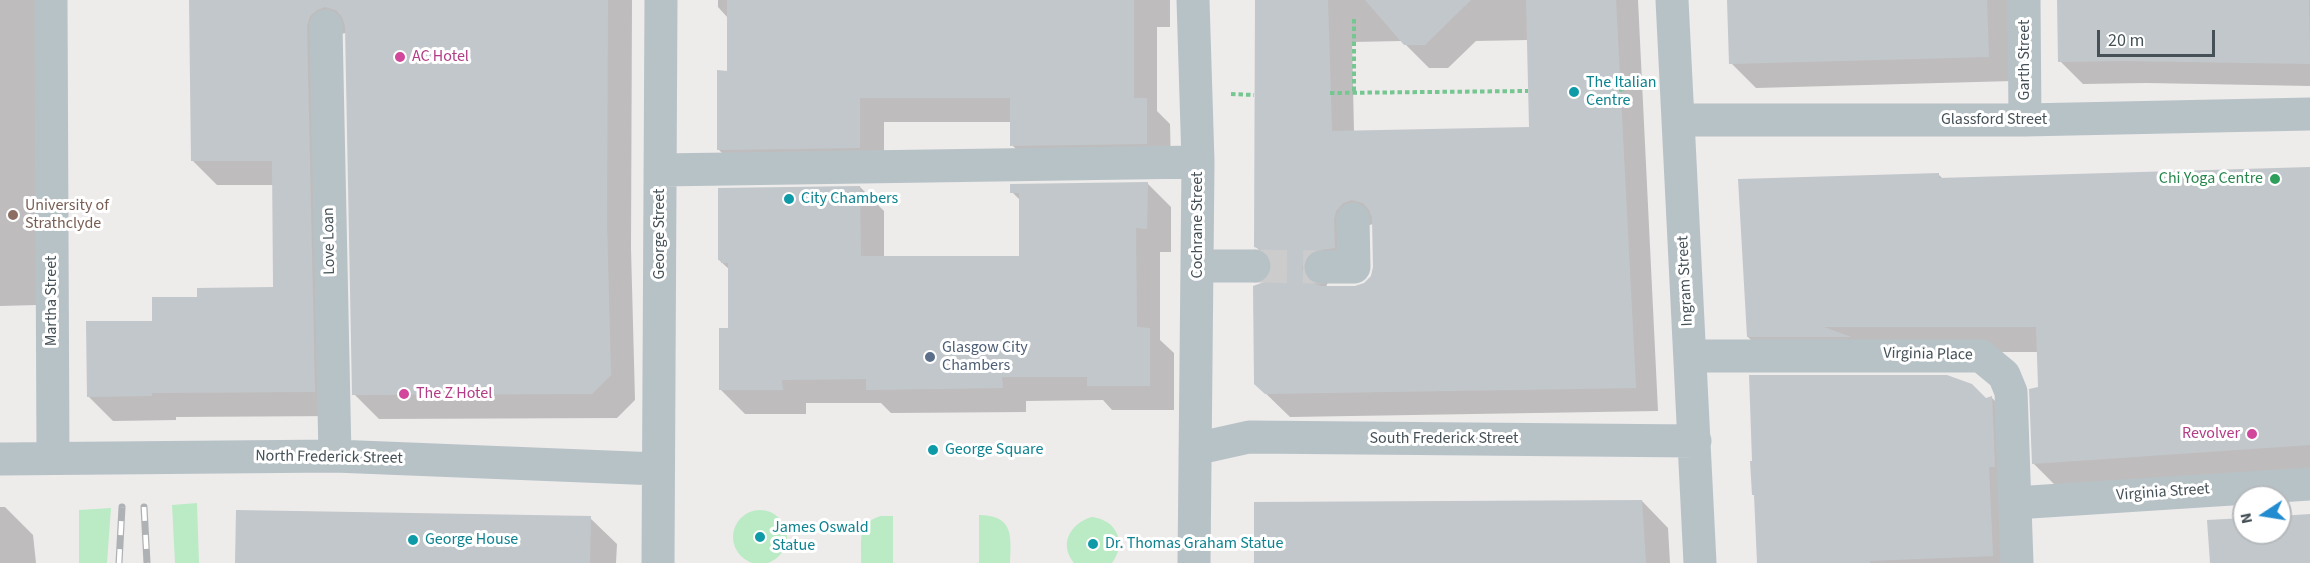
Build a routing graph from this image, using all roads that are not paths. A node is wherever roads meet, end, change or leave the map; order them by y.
1 (51, 0) edge
2 (661, 0) edge
3 (1193, 0) edge
4 (1672, 0) edge
5 (2024, 0) edge
6 (326, 26) dead end
7 (2310, 114) edge
8 (1678, 120) junction
9 (2025, 120) junction
10 (1198, 162) junction
11 (660, 170) junction
12 (1353, 219) dead end
13 (1197, 266) junction
14 (1254, 266) tunnel mouth
15 (1321, 267) tunnel mouth
16 (1690, 356) junction
17 (1695, 441) junction
18 (1195, 449) junction
19 (334, 456) junction
20 (53, 458) junction
21 (0, 459) edge
22 (658, 469) junction
23 (2310, 484) edge
24 (2015, 503) junction
25 (658, 563) edge
26 (1194, 563) edge
27 (1700, 563) edge
28 (2017, 563) edge

1 - 20 street, Martha Street
2 - 11 street, George Street
3 - 10 street, Cochrane Street
4 - 8 street, Ingram Street
5 - 9 street, Garth Street
6 - 19 street, Love Loan
7 - 9 street, Glassford Street
8 - 9 street, Glassford Street
8 - 16 street, Ingram Street
10 - 11 street
10 - 13 street, Cochrane Street
11 - 22 street, George Street
12 - 15 street
13 - 14 street
13 - 18 street, Cochrane Street
16 - 17 street, Ingram Street
16 - 24 street, Virginia Place
17 - 18 street, South Frederick Street
17 - 27 street, Ingram Street
18 - 26 street
19 - 20 street, North Frederick Street
19 - 22 street, North Frederick Street
20 - 21 street, North Frederick Street
22 - 25 street
23 - 24 street, Virginia Street
24 - 28 street, Virginia Place

